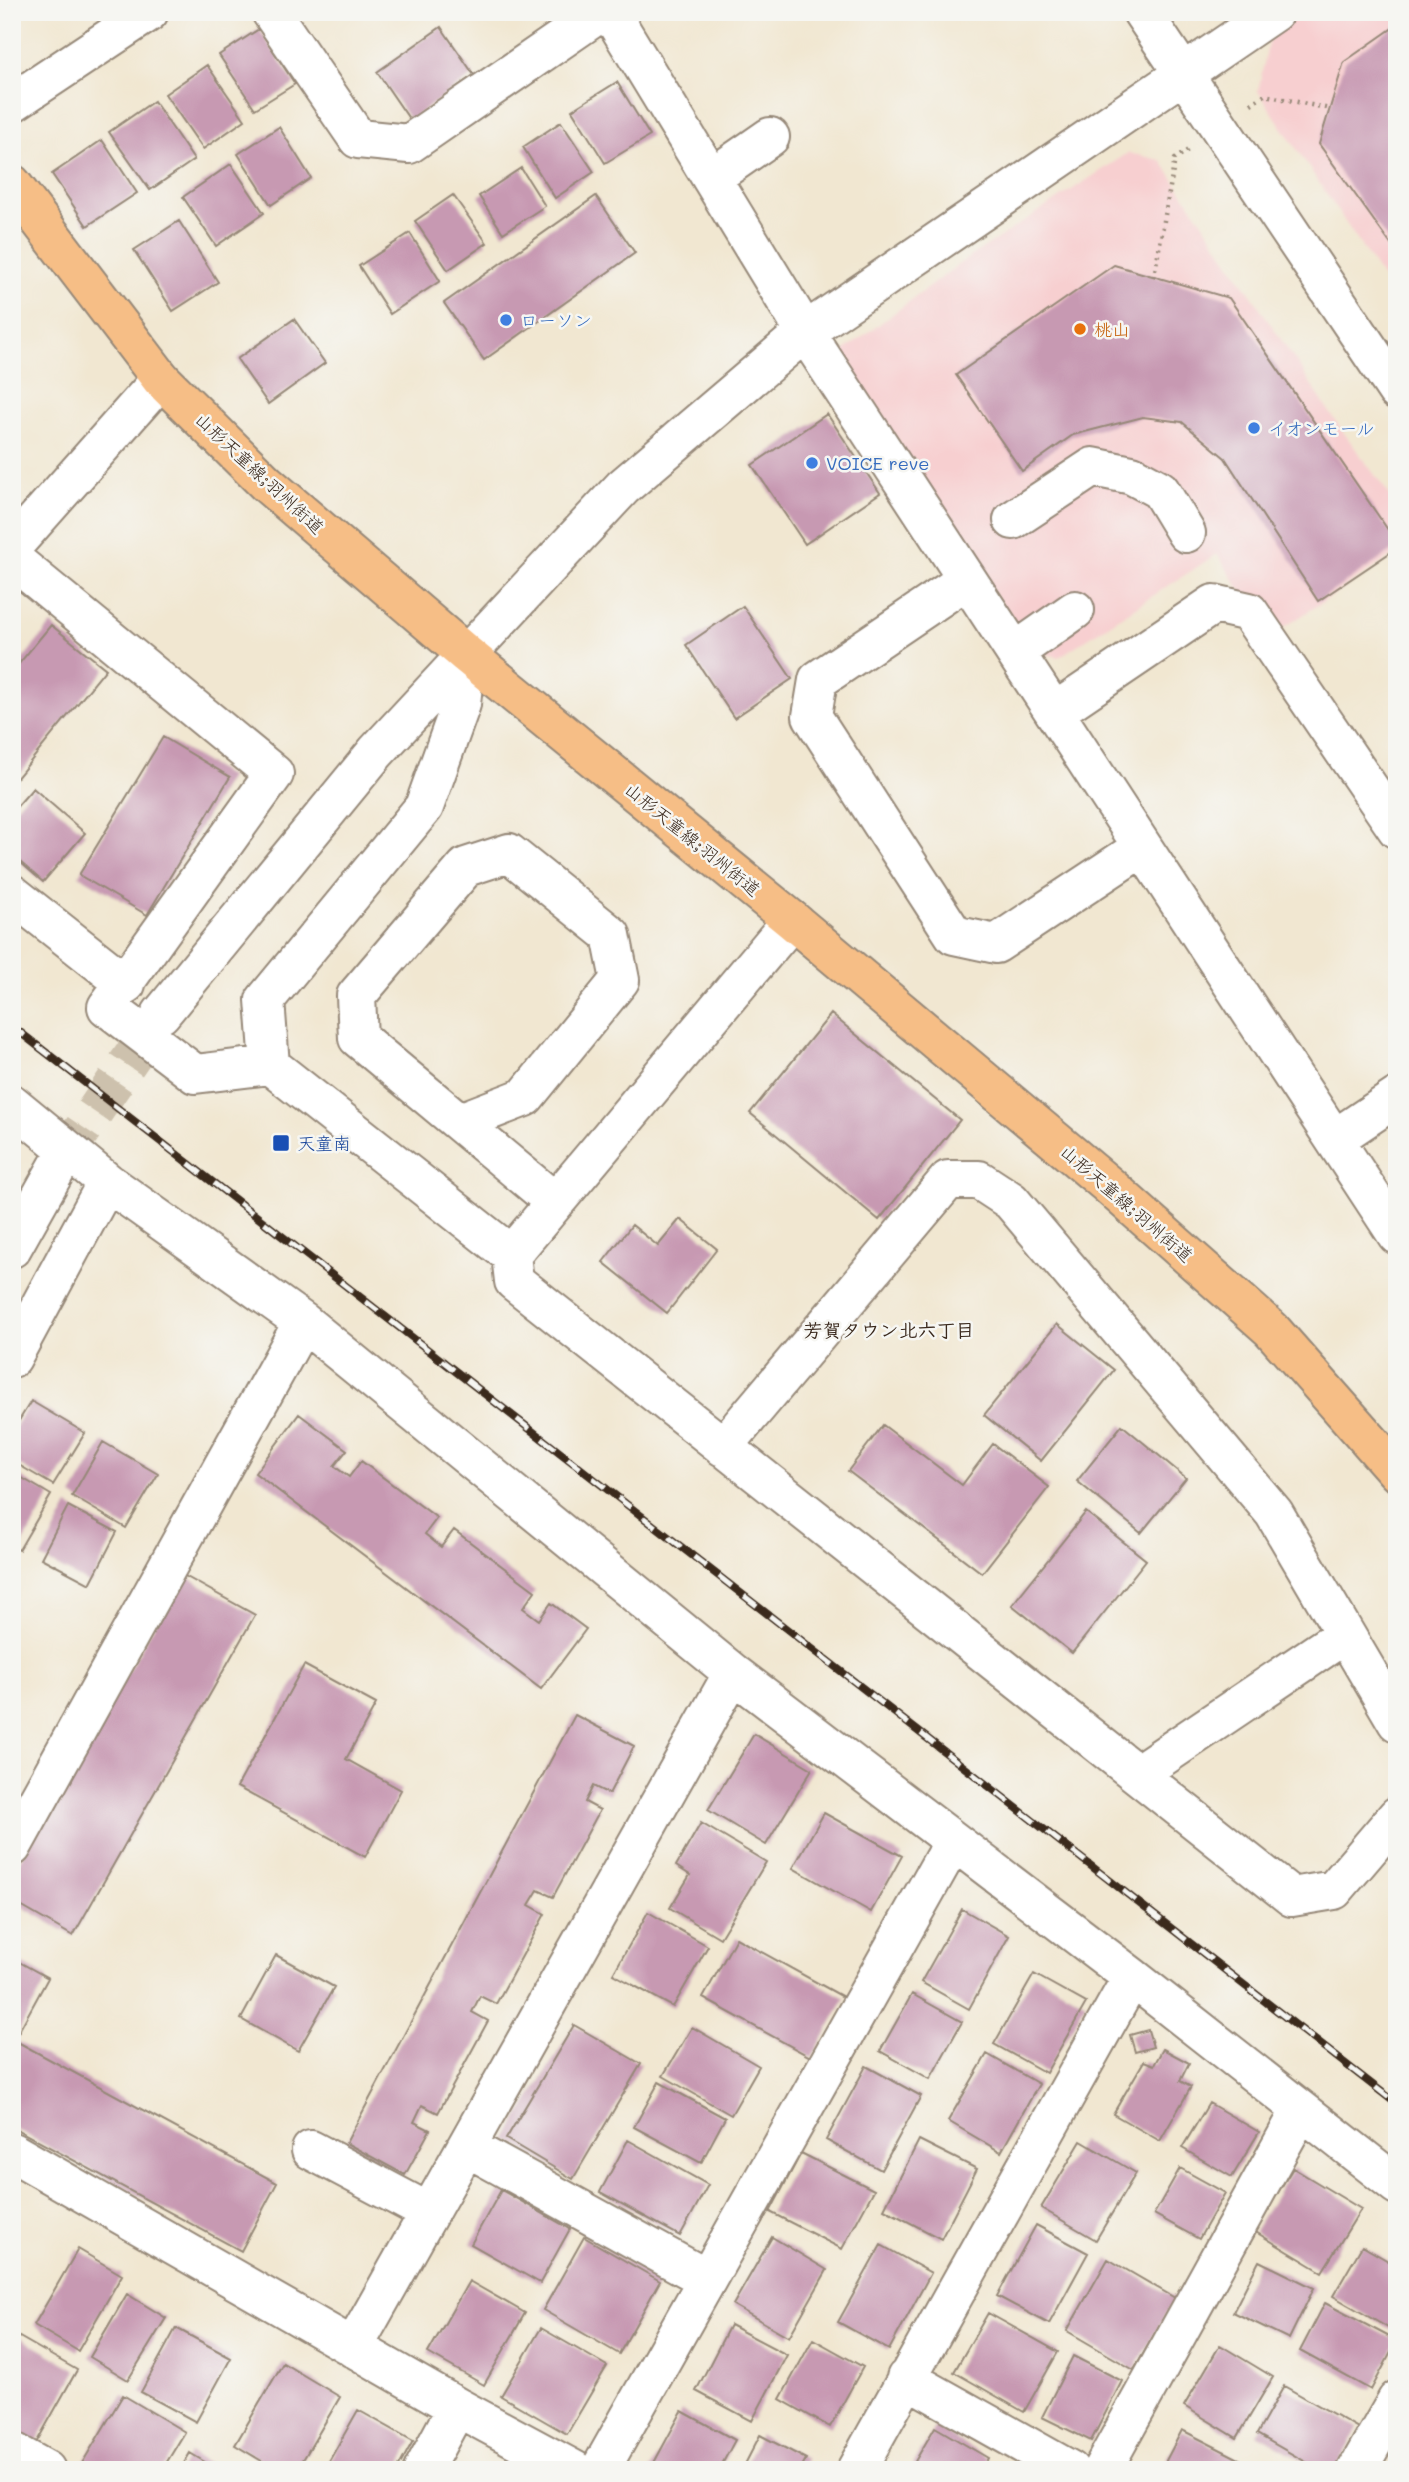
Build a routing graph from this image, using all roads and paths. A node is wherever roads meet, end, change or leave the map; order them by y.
1 (149, 12) edge
2 (271, 12) edge
3 (601, 12) edge
4 (610, 12) edge
5 (1142, 12) edge
6 (1274, 12) edge
7 (1183, 74) junction
8 (12, 103) edge
9 (769, 137) dead end
10 (711, 178) junction
11 (12, 184) edge
12 (804, 332) junction
13 (161, 379) junction
14 (1397, 391) edge
15 (1013, 520) dead end
16 (1186, 533) dead end
17 (12, 547) edge
18 (12, 559) edge
19 (965, 580) junction
20 (1075, 610) dead end
21 (1015, 652) junction
22 (466, 654) junction
23 (1056, 711) junction
24 (1393, 817) edge
25 (1141, 848) junction
26 (12, 894) edge
27 (792, 920) junction
28 (126, 984) junction
29 (161, 1014) tunnel mouth
30 (270, 1065) junction
31 (1397, 1097) edge
32 (16, 1115) edge
33 (460, 1122) junction
34 (1336, 1138) junction
35 (62, 1159) tunnel mouth
36 (107, 1182) junction
37 (555, 1202) junction
38 (1397, 1235) edge
39 (12, 1248) edge
40 (511, 1255) junction
41 (303, 1322) junction
42 (12, 1358) edge
43 (723, 1447) junction
44 (1397, 1472) edge
45 (1345, 1634) junction
46 (733, 1673) junction
47 (1397, 1722) edge
48 (1137, 1774) junction
49 (1397, 1816) edge
50 (953, 1842) junction
51 (12, 1847) edge
52 (1132, 1977) junction
53 (1301, 2110) junction
54 (467, 2147) junction
55 (311, 2150) dead end
56 (12, 2152) edge
57 (1397, 2185) edge
58 (429, 2212) junction
59 (705, 2278) junction
60 (353, 2348) junction
61 (906, 2378) junction
62 (1397, 2400) edge
63 (457, 2407) junction
64 (12, 2451) edge
65 (46, 2470) edge
66 (423, 2470) edge
67 (575, 2470) edge
68 (600, 2470) edge
69 (856, 2470) edge
70 (1070, 2470) edge
71 (1102, 2470) edge
72 (1357, 2470) edge

1 - 8 street
2 - 3 street
4 - 10 street
5 - 7 street
6 - 7 street
7 - 12 street
7 - 14 street
9 - 10 street
10 - 12 street
11 - 13 main road, 山形天童線;羽州街道
12 - 19 street
12 - 22 street
13 - 17 street
13 - 22 main road, 山形天童線;羽州街道
15 - 16 street
18 - 28 street
19 - 21 street
19 - 25 street
20 - 21 street
21 - 23 street
22 - 27 main road, 山形天童線;羽州街道
22 - 29 street
22 - 30 street
23 - 24 street
23 - 25 street
25 - 34 street
26 - 28 street
27 - 37 street
27 - 44 main road, 山形天童線;羽州街道
28 - 30 street
30 - 40 street
31 - 34 street
32 - 36 street
33 - 33 street
33 - 37 street
34 - 38 street
35 - 39 street
36 - 41 street
36 - 42 street
37 - 40 street
40 - 43 street
41 - 46 street
41 - 51 street
43 - 45 street
43 - 48 street
45 - 47 street
45 - 48 street
46 - 50 street
46 - 54 street
48 - 49 street
50 - 52 street
50 - 59 street
52 - 53 street
52 - 61 street
53 - 57 street
53 - 71 street
54 - 58 street
54 - 59 street
55 - 58 street
56 - 60 street
58 - 60 street
59 - 68 street
60 - 63 street
61 - 69 street
61 - 70 street
62 - 72 street
63 - 66 street
63 - 67 street
64 - 65 street

